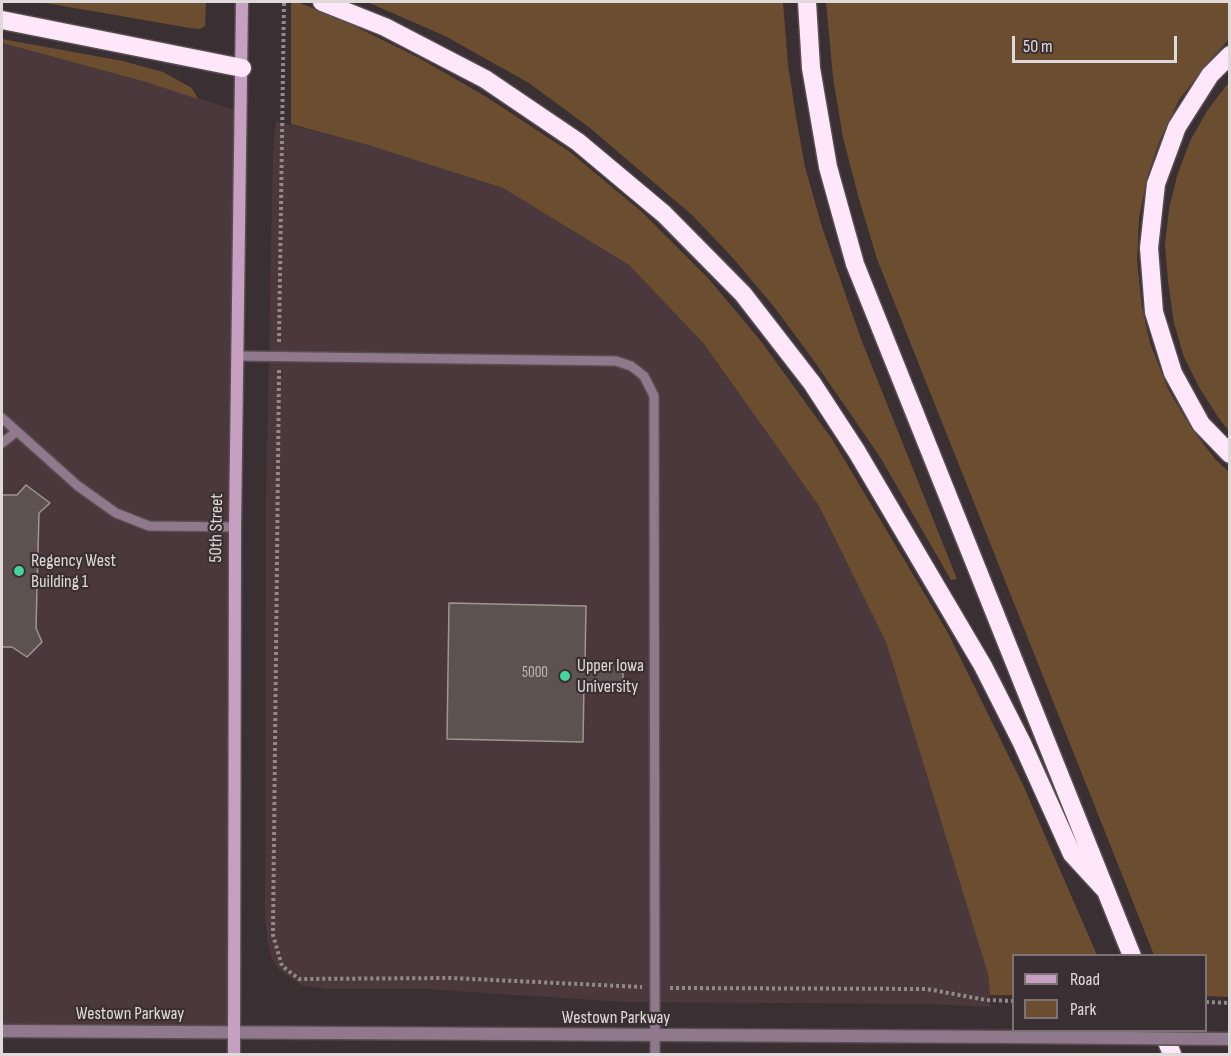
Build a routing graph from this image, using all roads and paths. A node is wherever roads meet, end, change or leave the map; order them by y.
1 (242, 2) edge
2 (285, 2) edge
3 (322, 2) edge
4 (807, 2) edge
5 (2, 20) edge
6 (1230, 55) edge
7 (242, 68) junction
8 (238, 356) junction
9 (279, 357) junction
10 (2, 418) edge
11 (16, 432) junction
12 (2, 443) edge
13 (1230, 454) edge
14 (235, 527) junction
15 (1106, 891) junction
16 (1131, 954) edge
17 (300, 980) dead end
18 (1002, 1001) dead end
19 (1012, 1001) edge
20 (1207, 1002) edge
21 (1230, 1003) edge
22 (2, 1031) edge
23 (1157, 1032) edge
24 (1163, 1032) edge
25 (233, 1033) junction
26 (655, 1036) junction
27 (1230, 1039) edge
28 (234, 1054) edge
29 (655, 1054) edge
30 (1163, 1054) edge
31 (1172, 1054) edge

1 - 7 main road, 50th Street
2 - 9 path
3 - 15 highway
4 - 15 highway
5 - 7 highway
6 - 13 highway
7 - 8 main road, 50th Street
8 - 9 lane
8 - 14 main road, 50th Street
9 - 17 path
9 - 26 lane
10 - 11 lane
11 - 12 lane
11 - 14 lane
14 - 25 main road, 50th Street
15 - 16 highway
18 - 19 path
20 - 21 path
22 - 25 street, Westown Parkway
23 - 30 highway
24 - 31 highway
25 - 26 street, Westown Parkway
25 - 28 main road, 50th Street
26 - 27 street, Westown Parkway, bridge
26 - 29 lane

